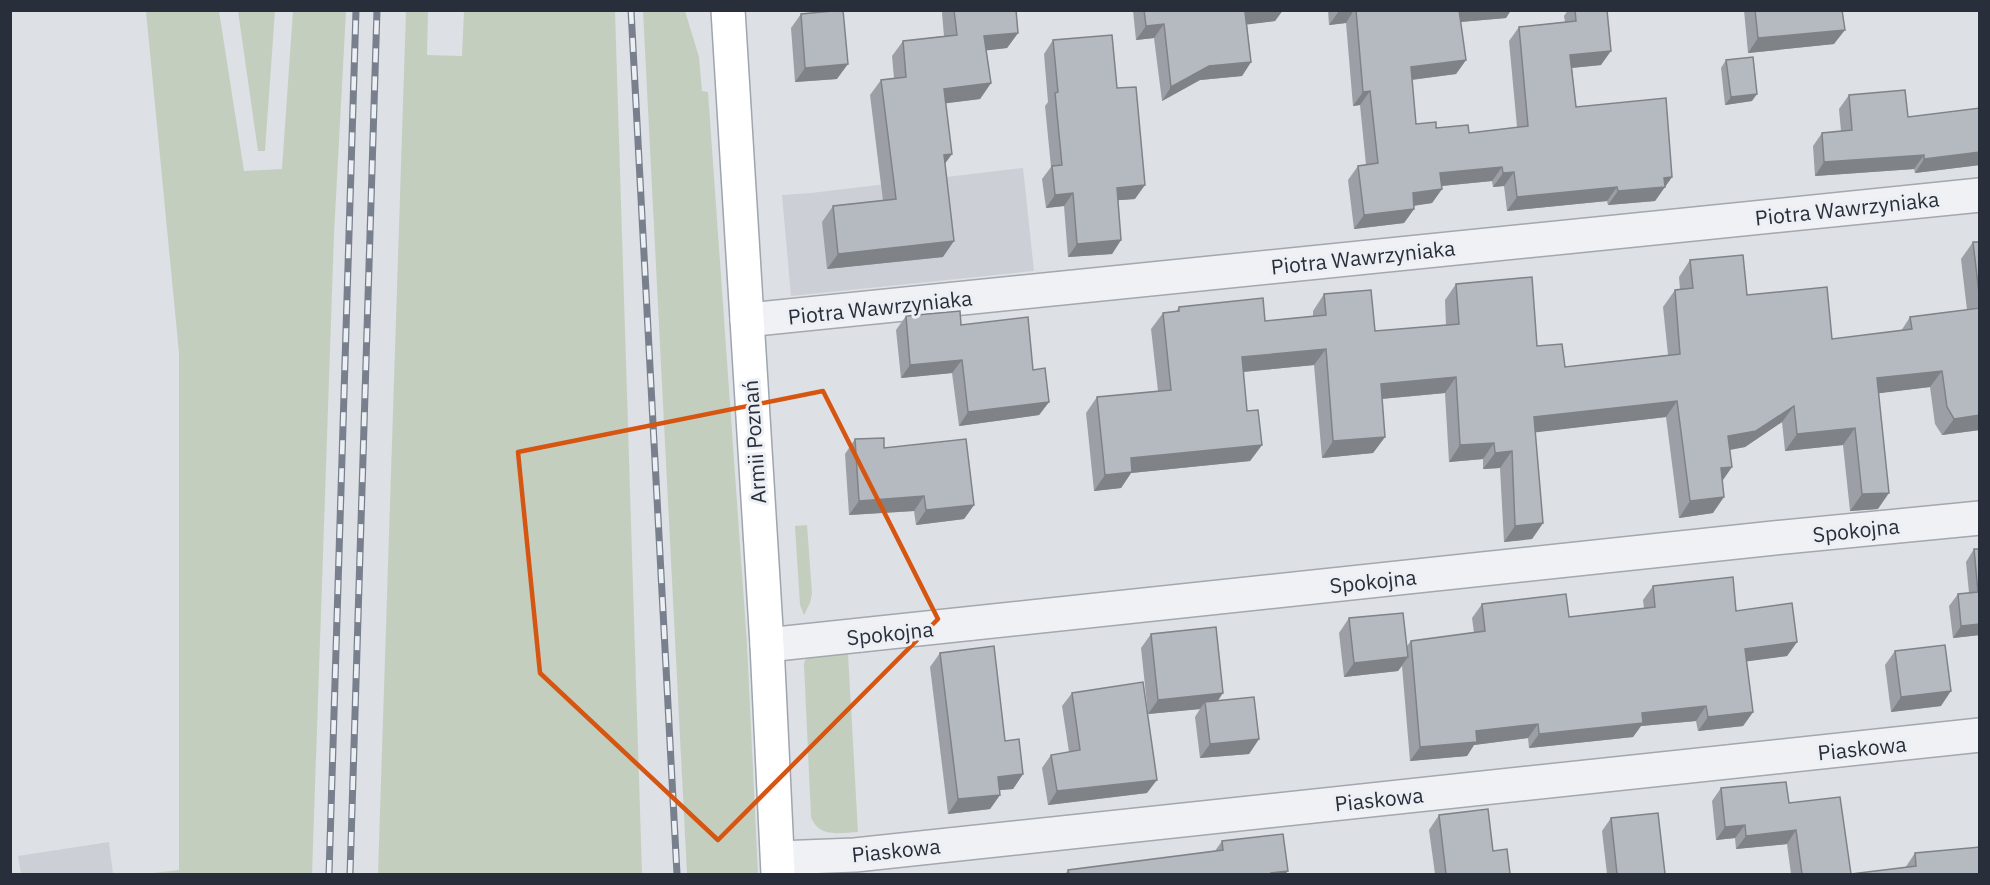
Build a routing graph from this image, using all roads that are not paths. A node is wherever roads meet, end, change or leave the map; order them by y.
1 (728, 10) edge
2 (1980, 195) edge
3 (747, 320) junction
4 (1980, 518) edge
5 (767, 645) junction
6 (1980, 735) edge
7 (778, 866) edge

1 - 3 main road, Armii Poznań
2 - 3 street, Piotra Wawrzyniaka
3 - 5 main road, Armii Poznań
4 - 5 street, Spokojna
5 - 7 main road, Armii Poznań
6 - 7 street, Piaskowa

